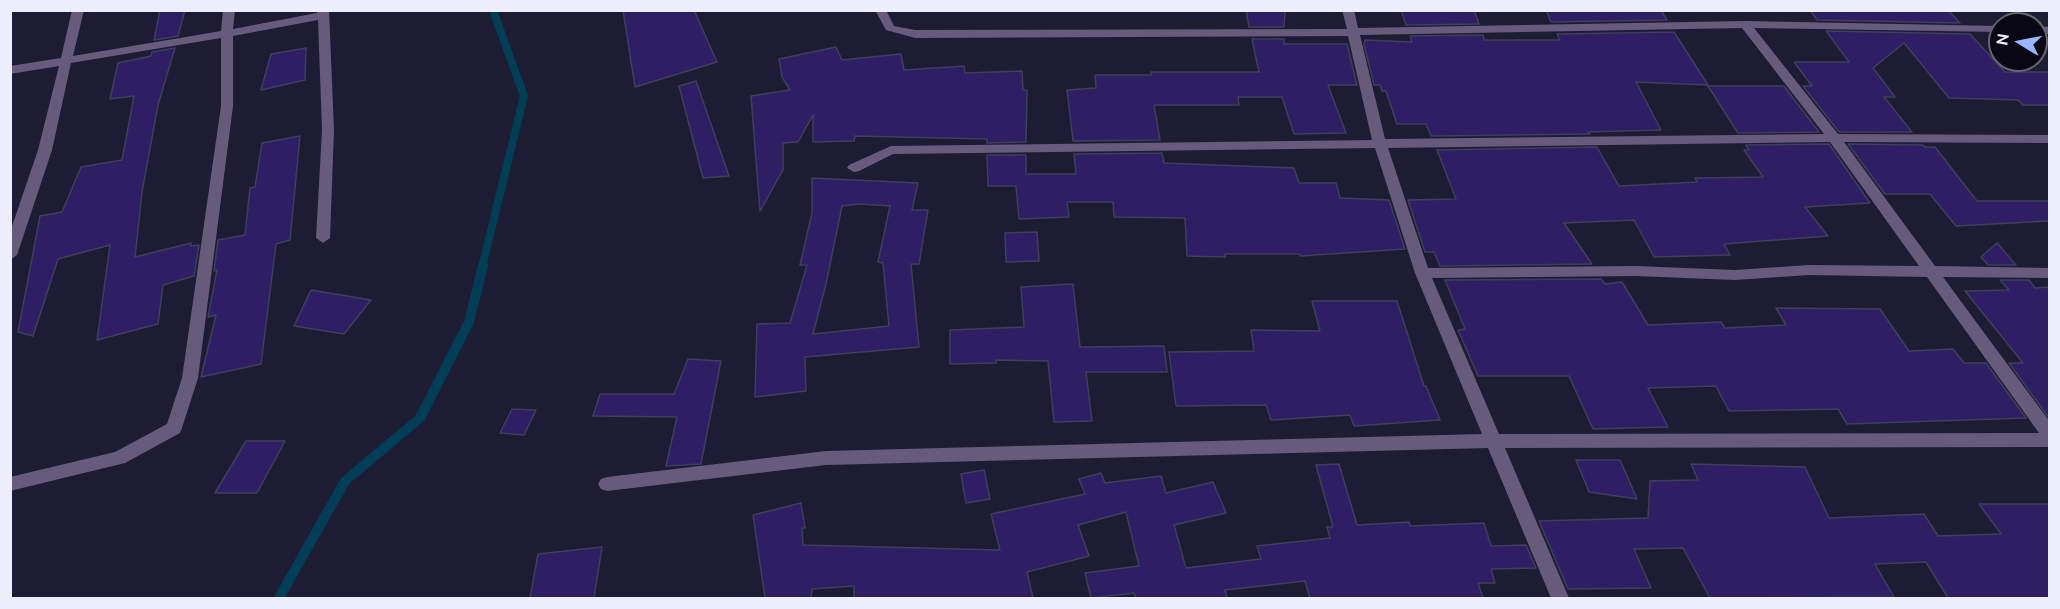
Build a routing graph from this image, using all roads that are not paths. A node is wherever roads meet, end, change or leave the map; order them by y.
1 (78, 10) edge
2 (229, 10) edge
3 (880, 10) edge
4 (1348, 10) edge
5 (1797, 10) edge
6 (323, 13) edge
7 (1806, 23) junction
8 (1745, 24) junction
9 (1988, 29) edge
10 (1351, 32) junction
11 (227, 34) junction
12 (65, 60) junction
13 (10, 70) edge
14 (1834, 138) junction
15 (2049, 140) edge
16 (1380, 144) junction
17 (854, 168) dead end
18 (322, 238) dead end
19 (10, 255) edge
20 (1932, 272) junction
21 (1422, 273) junction
22 (2049, 273) edge
23 (2049, 435) edge
24 (2049, 440) edge
25 (1492, 441) junction
26 (10, 484) edge
27 (607, 484) dead end
28 (1560, 598) edge

1 - 12 street
2 - 11 street
3 - 10 street
4 - 10 street
5 - 7 street
6 - 11 street
6 - 18 street
7 - 8 street
7 - 9 street
8 - 10 street
8 - 14 street
10 - 16 street
11 - 12 street
11 - 26 street
12 - 13 street
12 - 19 street
14 - 15 street
14 - 16 street
14 - 20 street
16 - 17 street
16 - 21 street
20 - 21 street
20 - 22 street
20 - 23 street
21 - 25 street
24 - 25 street
25 - 27 street
25 - 28 street

